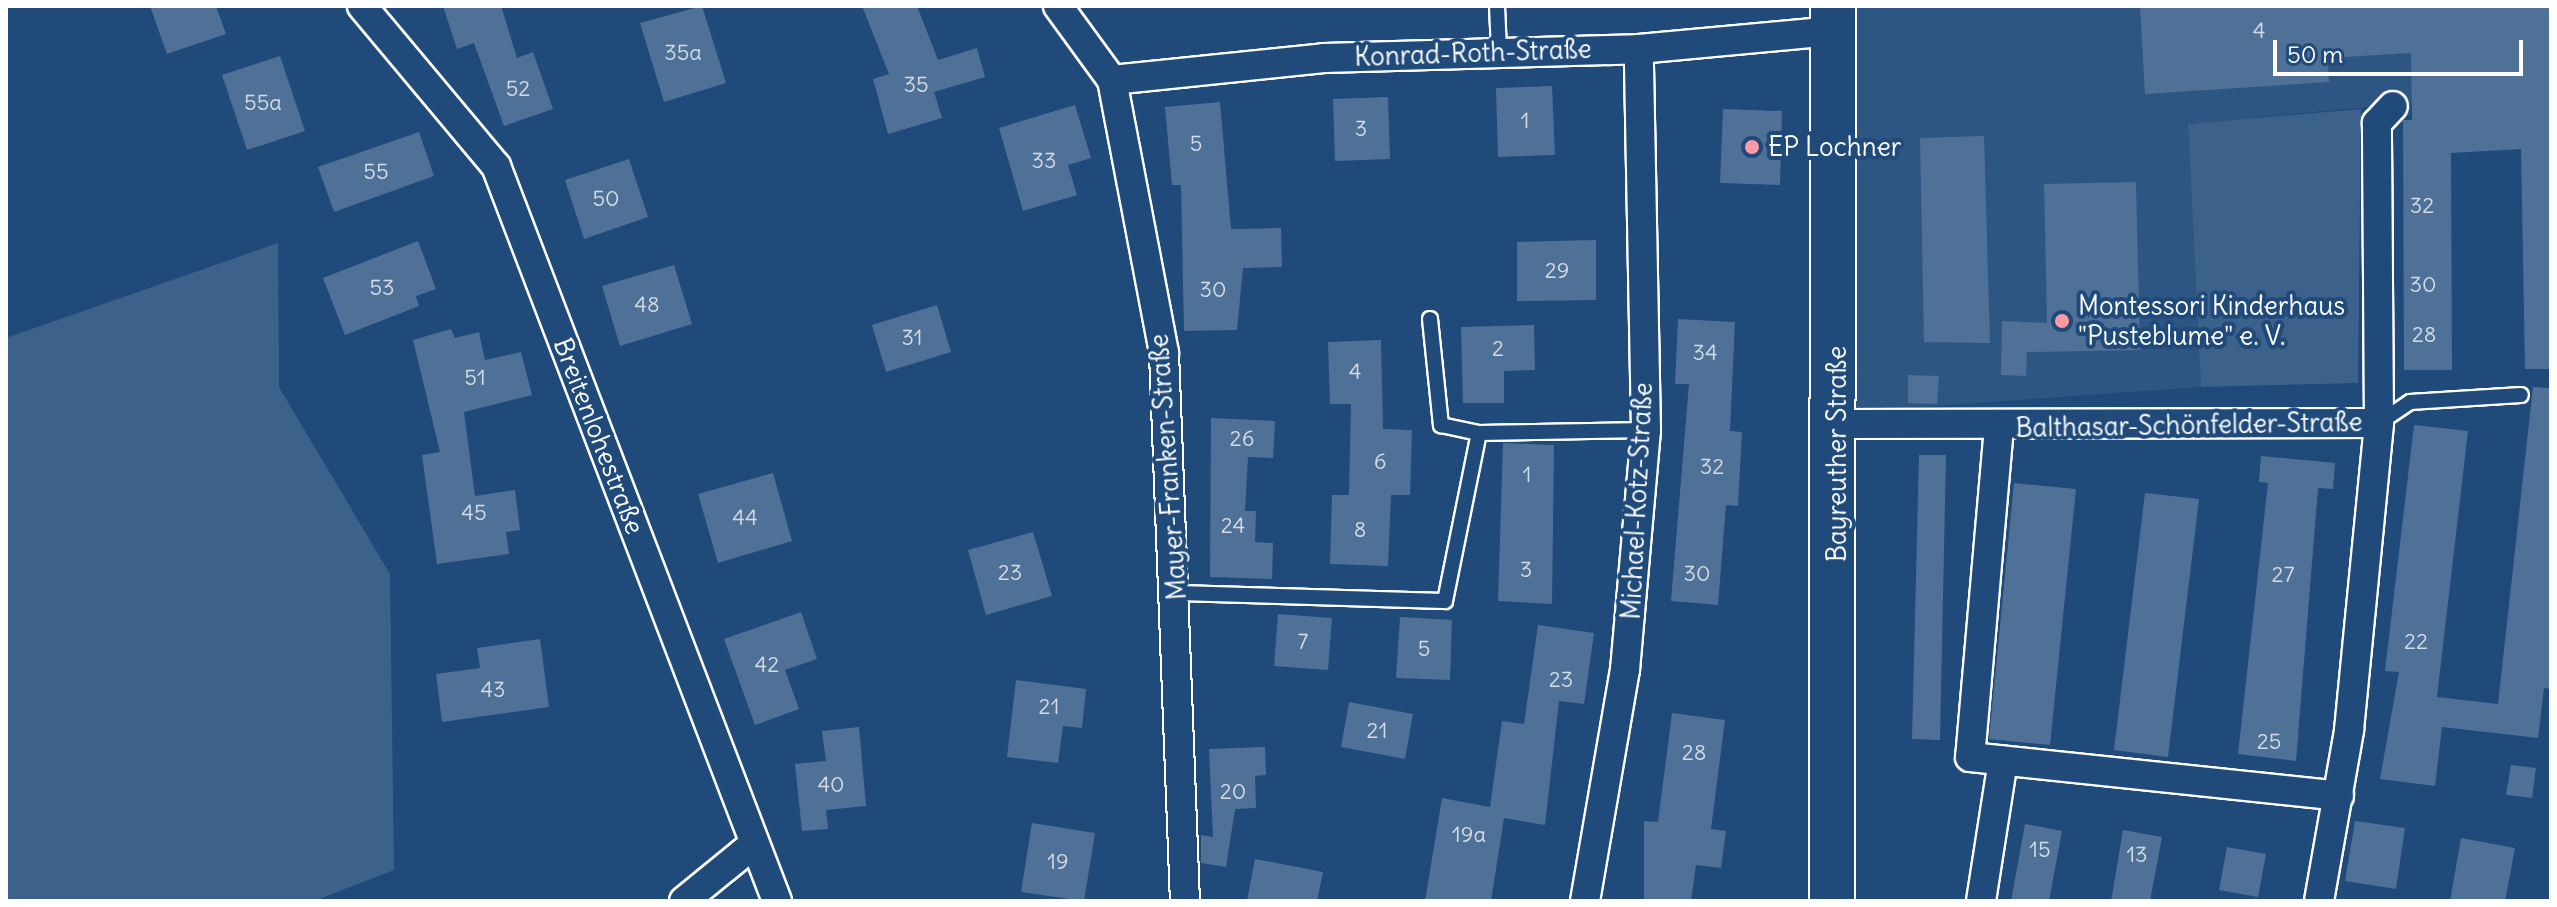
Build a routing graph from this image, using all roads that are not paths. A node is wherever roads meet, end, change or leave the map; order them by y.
1 (362, 6) edge
2 (1058, 6) edge
3 (1497, 6) edge
4 (1834, 18) edge
5 (1639, 49) junction
6 (1499, 50) junction
7 (1112, 80) junction
8 (2393, 106) dead end
9 (1430, 319) dead end
10 (2521, 395) dead end
11 (2379, 423) junction
12 (1837, 424) junction
13 (1999, 427) junction
14 (1646, 430) junction
15 (1479, 433) junction
16 (1178, 593) junction
17 (2003, 761) junction
18 (2339, 796) junction
19 (754, 844) junction
20 (684, 901) edge
21 (777, 901) edge
22 (1185, 901) edge
23 (1585, 901) edge
24 (1832, 901) edge
25 (1981, 901) edge
26 (2319, 901) edge

1 - 19 street, Breitenlohestraße
2 - 7 street, Mayer-Franken-Straße
3 - 6 lane
4 - 5 street, Konrad-Roth-Straße
4 - 12 main road, Bayreuther Straße
5 - 6 street, Konrad-Roth-Straße
5 - 14 street, Michael-Kotz-Straße
6 - 7 street, Konrad-Roth-Straße
7 - 16 street, Mayer-Franken-Straße
8 - 11 street, Balthasar-Schönfelder-Straße
9 - 15 lane
10 - 11 lane, Balthasar-Schönfelder-Straße
11 - 13 street, Balthasar-Schönfelder-Straße
11 - 18 street, Balthasar-Schönfelder-Straße
12 - 13 street, Balthasar-Schönfelder-Straße
12 - 24 main road, Bayreuther Straße
13 - 17 street, Balthasar-Schönfelder-Straße
14 - 15 lane
14 - 23 street, Michael-Kotz-Straße
15 - 16 lane
16 - 22 street, Mayer-Franken-Straße
17 - 18 street, Balthasar-Schönfelder-Straße
17 - 25 street
18 - 26 street, Balthasar-Schönfelder-Straße
19 - 20 street
19 - 21 street, Breitenlohestraße

